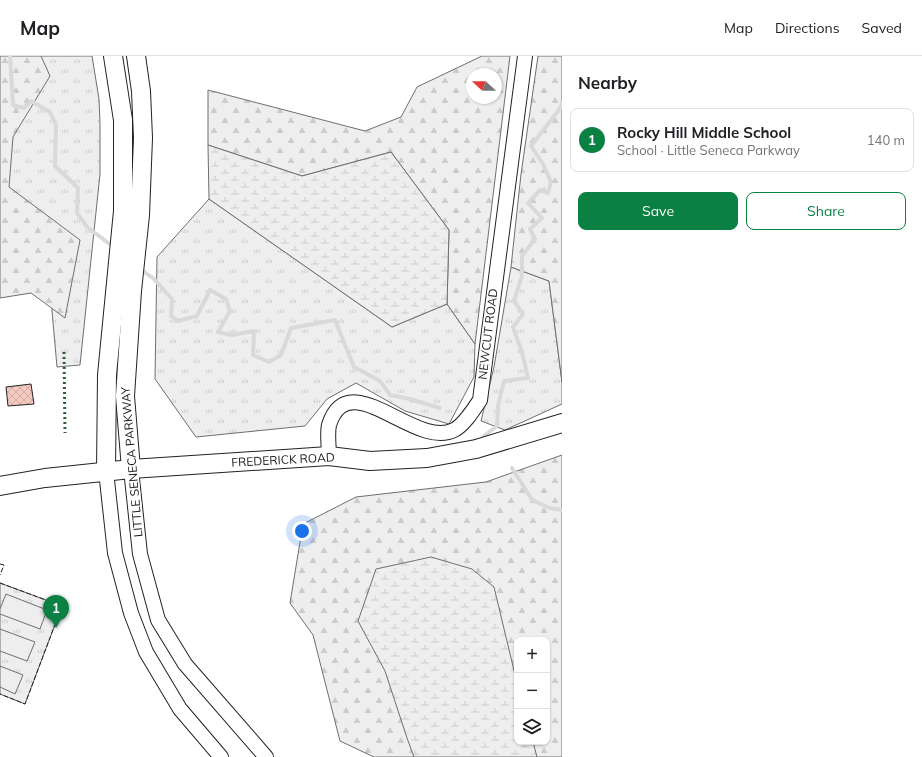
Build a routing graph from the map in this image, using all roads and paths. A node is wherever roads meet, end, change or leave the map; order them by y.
1 (113, 56) edge
2 (136, 56) edge
3 (525, 56) edge
4 (562, 424) edge
5 (329, 456) junction
6 (131, 469) junction
7 (106, 471) junction
8 (0, 486) edge
9 (220, 757) edge
10 (266, 757) edge

1 - 7 main road, LITTLE SENECA PARKWAY
2 - 6 main road, LITTLE SENECA PARKWAY
3 - 5 street, NEWCUT ROAD
4 - 5 main road, FREDERICK ROAD
5 - 6 main road, FREDERICK ROAD
6 - 7 main road, FREDERICK ROAD
6 - 10 street, LITTLE SENECA PARKWAY
7 - 8 main road, FREDERICK ROAD
7 - 9 street, LITTLE SENECA PARKWAY

